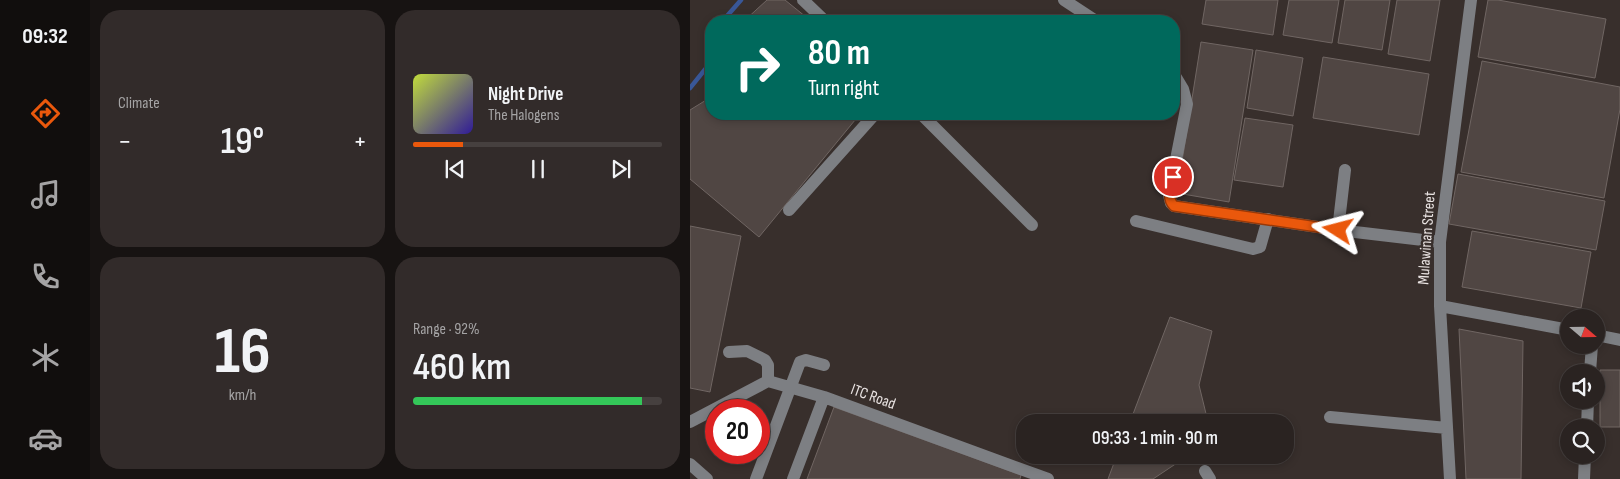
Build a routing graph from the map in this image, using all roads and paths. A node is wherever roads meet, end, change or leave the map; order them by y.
1 (803, 0) edge
2 (1064, 0) edge
3 (1471, 0) edge
4 (819, 15) edge
5 (1087, 15) edge
6 (1180, 84) edge
7 (870, 120) edge
8 (927, 120) edge
9 (1345, 170) dead end
10 (789, 210) dead end
11 (1268, 220) junction
12 (1136, 221) dead end
13 (1032, 225) dead end
14 (1338, 230) junction
15 (1440, 242) junction
16 (1440, 306) junction
17 (1560, 328) edge
18 (1605, 337) edge
19 (1620, 340) edge
20 (729, 352) dead end
21 (824, 365) dead end
22 (768, 381) junction
23 (790, 386) junction
24 (824, 397) junction
25 (1330, 417) dead end
26 (690, 422) edge
27 (1446, 428) junction
28 (690, 464) edge
29 (1585, 464) edge
30 (707, 479) edge
31 (756, 479) edge
32 (793, 479) edge
33 (1048, 479) edge
34 (1450, 479) edge
35 (1584, 479) edge

1 - 4 street
2 - 5 street
3 - 15 street, Mulawinan Street
6 - 11 street
7 - 10 street
8 - 13 street
9 - 14 street
11 - 12 street
11 - 14 street
14 - 15 street
15 - 16 street, Mulawinan Street
16 - 17 street
16 - 27 street, Mulawinan Street
18 - 19 street
20 - 22 street
21 - 23 street
22 - 23 street, ITC Road
22 - 26 street
23 - 24 street, ITC Road
23 - 31 street
24 - 32 street
24 - 33 street, ITC Road
25 - 27 street
27 - 34 street, Mulawinan Street
28 - 30 street
29 - 35 street

